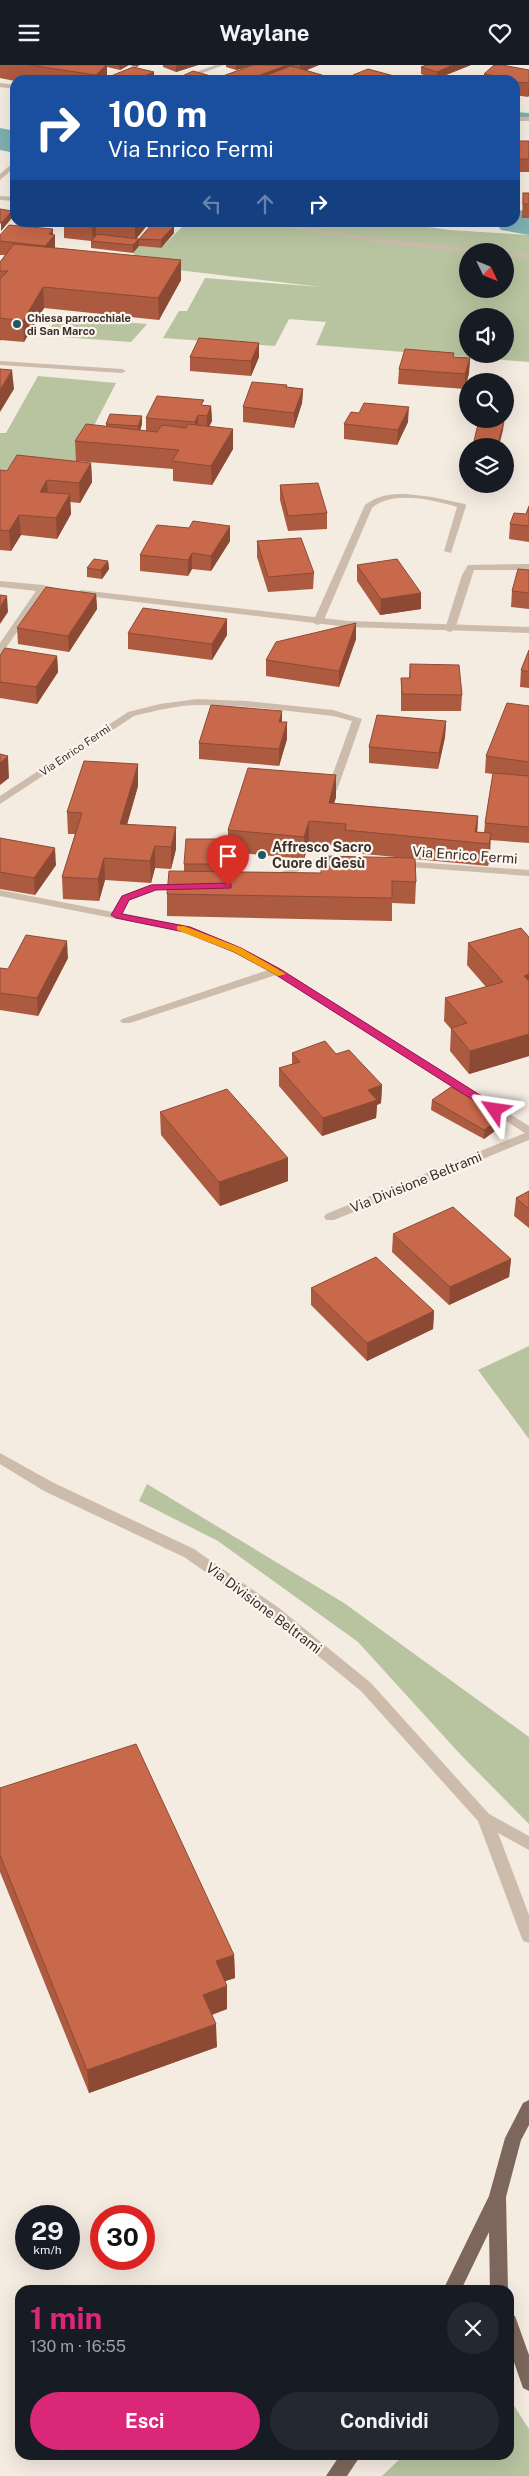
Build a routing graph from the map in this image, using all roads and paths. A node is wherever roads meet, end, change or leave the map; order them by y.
1 (221, 65) edge
2 (192, 75) edge
3 (10, 168) edge
4 (0, 178) edge
5 (291, 227) edge
6 (459, 249) edge
7 (514, 254) edge
8 (529, 255) edge
9 (0, 363) edge
10 (122, 371) dead end
11 (448, 551) dead end
12 (529, 567) edge
13 (0, 584) edge
14 (43, 588) junction
15 (318, 622) junction
16 (450, 629) junction
17 (529, 630) edge
18 (0, 650) edge
19 (332, 790) edge
20 (0, 801) edge
21 (345, 860) edge
22 (384, 863) edge
23 (529, 873) edge
24 (263, 883) edge
25 (191, 887) edge
26 (0, 893) edge
27 (116, 915) junction
28 (276, 971) junction
29 (126, 1021) dead end
30 (529, 1131) edge
31 (529, 1136) edge
32 (330, 1217) dead end
33 (0, 1458) edge
34 (484, 1818) junction
35 (529, 1844) edge
36 (529, 1936) edge
37 (529, 2108) edge
38 (497, 2197) junction
39 (454, 2285) edge
40 (499, 2285) edge
41 (514, 2337) edge
42 (529, 2382) edge
43 (348, 2460) edge
44 (334, 2476) edge

1 - 2 street
3 - 4 street
5 - 6 street
7 - 8 street
9 - 10 street
11 - 15 street
12 - 16 street
13 - 14 street
14 - 15 street
14 - 18 street
15 - 16 street
16 - 17 street
19 - 20 street, Via Enrico Fermi
21 - 24 street
22 - 23 street, Via Enrico Fermi
25 - 27 street
26 - 27 street
27 - 28 street
28 - 29 street
28 - 30 street
31 - 32 street, Via Divisione Beltrami
33 - 34 street, Via Divisione Beltrami
34 - 35 street, Via Divisione Beltrami
34 - 36 street, Via Divisione Beltrami
37 - 38 main road
38 - 39 main road
38 - 40 main road
41 - 42 main road
43 - 44 main road

